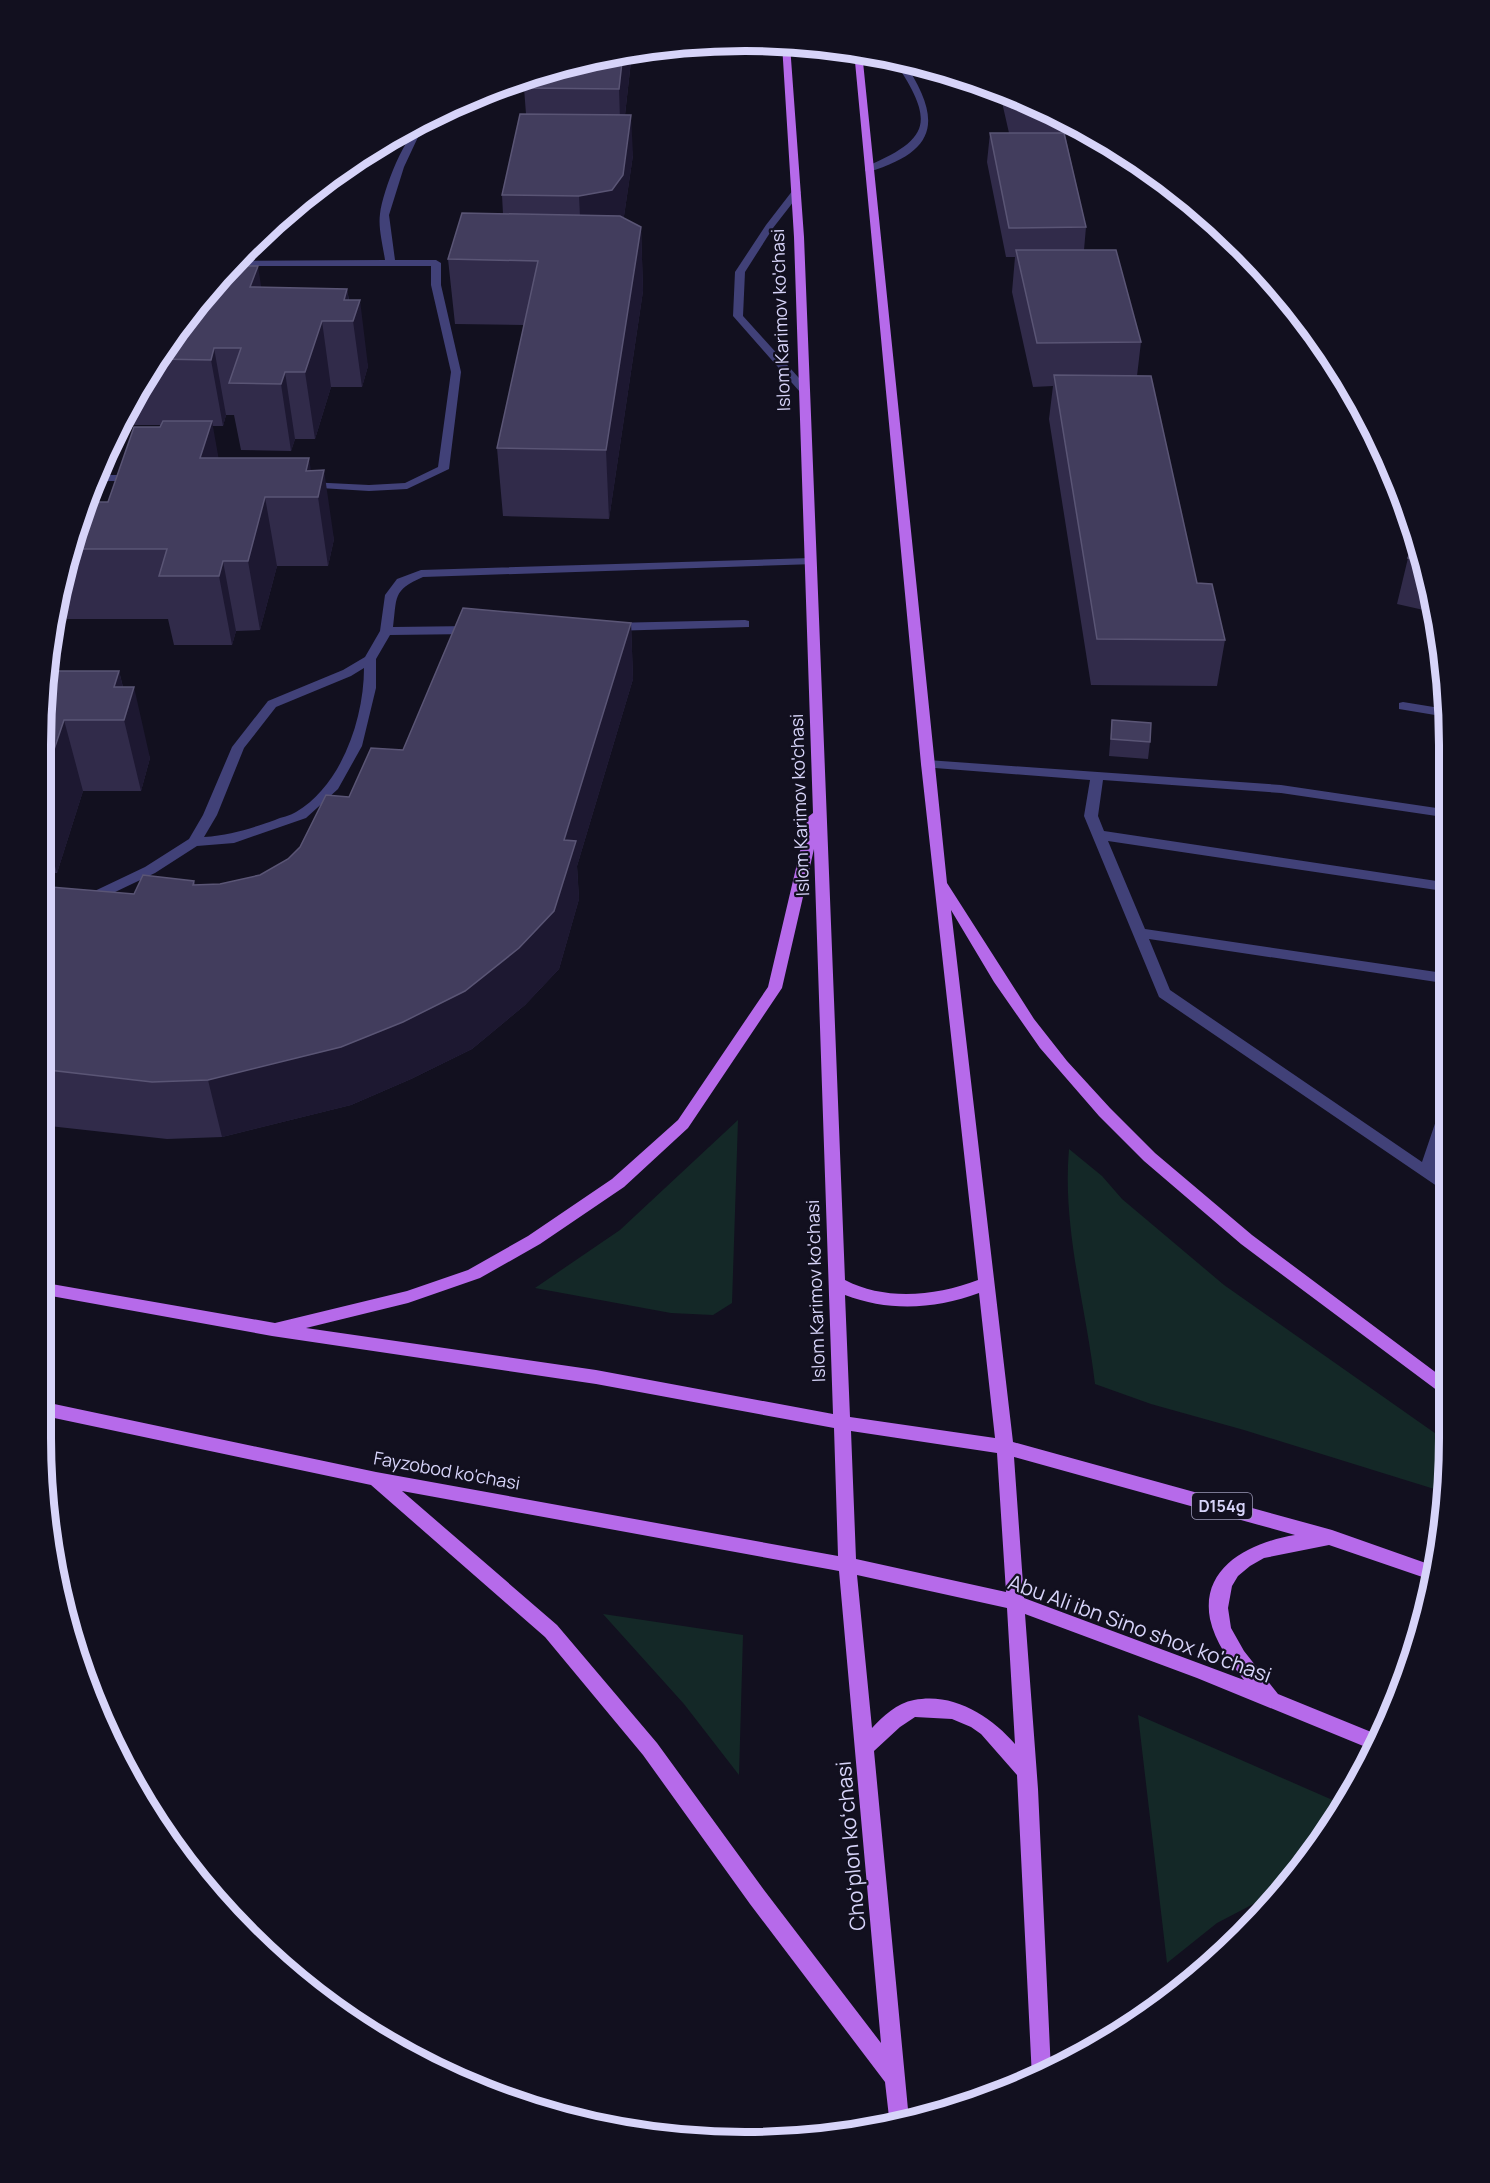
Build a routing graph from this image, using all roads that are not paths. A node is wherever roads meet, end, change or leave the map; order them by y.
1 (786, 52) edge
2 (859, 61) edge
3 (906, 70) edge
4 (416, 134) edge
5 (868, 169) junction
6 (796, 192) junction
7 (390, 261) junction
8 (245, 264) edge
9 (804, 390) junction
10 (104, 478) edge
11 (144, 479) edge
12 (291, 484) edge
13 (812, 562) junction
14 (746, 624) dead end
15 (602, 627) edge
16 (482, 629) edge
17 (386, 631) junction
18 (370, 659) junction
19 (1403, 706) dead end
20 (1438, 712) edge
21 (927, 765) junction
22 (1097, 776) junction
23 (820, 797) junction
24 (1439, 813) edge
25 (1099, 835) junction
26 (194, 842) junction
27 (941, 881) junction
28 (1439, 886) edge
29 (80, 904) edge
30 (1139, 933) junction
31 (1439, 978) edge
32 (1439, 1133) edge
33 (1426, 1173) junction
34 (1439, 1182) edge
35 (988, 1282) junction
36 (836, 1283) junction
37 (51, 1290) edge
38 (272, 1329) junction
39 (1439, 1385) edge
40 (51, 1410) edge
41 (842, 1423) junction
42 (1005, 1447) junction
43 (376, 1479) junction
44 (1332, 1539) junction
45 (847, 1565) junction
46 (1426, 1571) edge
47 (1014, 1602) junction
48 (1273, 1701) junction
49 (1369, 1740) edge
50 (865, 1747) junction
51 (1026, 1772) junction
52 (1041, 2065) edge
53 (894, 2077) junction
54 (898, 2115) edge

1 - 6 main road, Islom Karimov ko'chasi
2 - 5 main road
3 - 5 street
4 - 7 street
5 - 21 main road
6 - 9 main road, Islom Karimov ko'chasi
6 - 9 street
7 - 8 street
7 - 12 street
9 - 13 main road, Islom Karimov ko'chasi
10 - 11 street
13 - 17 street
13 - 23 main road, Islom Karimov ko'chasi
14 - 15 street
16 - 17 street
17 - 18 street
18 - 26 street
18 - 26 street
19 - 20 street
21 - 22 street
21 - 27 main road
22 - 24 street
22 - 25 street
23 - 36 main road, Islom Karimov ko'chasi
23 - 38 main road
25 - 28 street
25 - 30 street
26 - 29 street
27 - 35 main road
27 - 39 main road
30 - 31 street
30 - 33 street
32 - 33 street
33 - 34 street
35 - 36 main road
35 - 42 main road
36 - 41 main road, Islom Karimov ko'chasi
37 - 38 main road
38 - 41 main road
40 - 43 main road, Fayzobod ko'chasi
41 - 42 main road, D154g
41 - 45 main road, Islom Karimov ko'chasi
42 - 44 main road, D154g
42 - 47 main road
43 - 45 main road, Fayzobod ko'chasi
43 - 53 main road
44 - 46 main road, D154g
44 - 48 main road
45 - 47 main road, Abu Ali ibn Sino shox ko'chasi
45 - 50 main road, Choʻplon koʻchasi
47 - 48 main road, Abu Ali ibn Sino shox ko'chasi
47 - 51 main road
48 - 49 main road, Abu Ali ibn Sino shox ko'chasi
50 - 51 main road
50 - 53 main road, Choʻplon koʻchasi
51 - 52 main road
53 - 54 main road, Choʻplon koʻchasi

